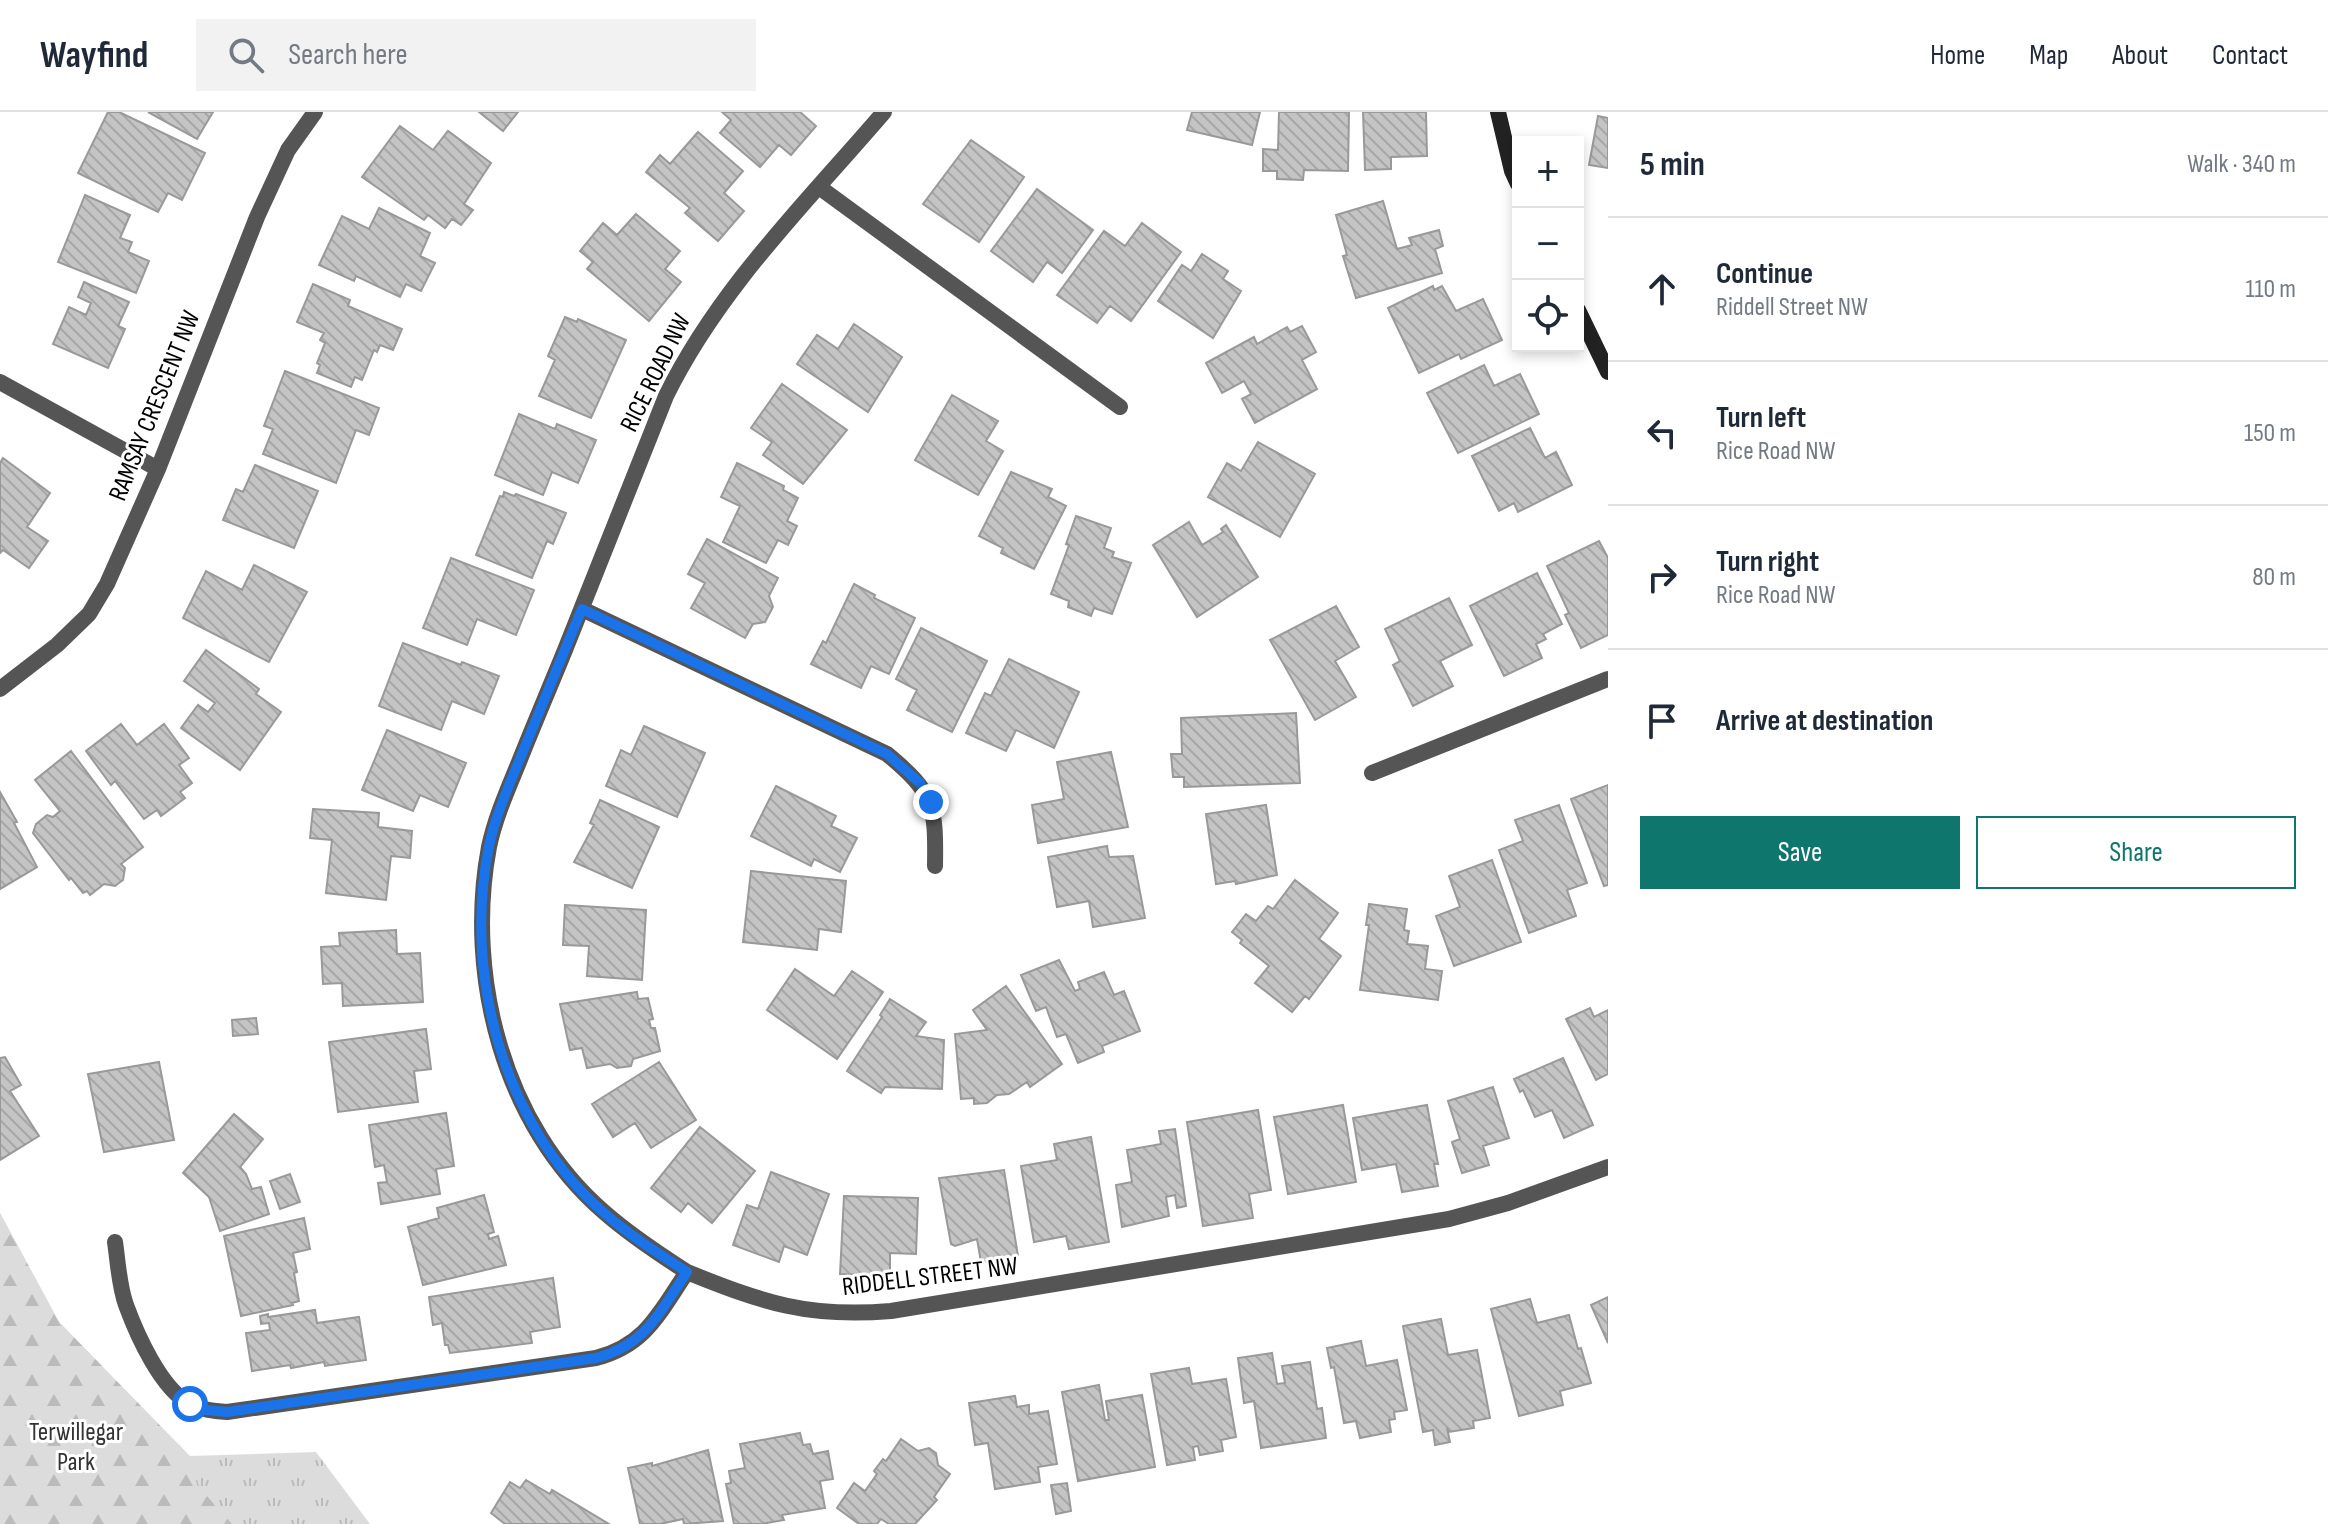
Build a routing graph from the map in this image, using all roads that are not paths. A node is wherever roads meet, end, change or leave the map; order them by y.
1 (315, 112) edge
2 (884, 112) edge
3 (1498, 112) edge
4 (1512, 171) edge
5 (819, 187) junction
6 (1584, 322) edge
7 (1608, 372) edge
8 (0, 382) edge
9 (1120, 407) dead end
10 (158, 469) junction
11 (582, 609) junction
12 (1608, 679) edge
13 (0, 689) edge
14 (1372, 773) dead end
15 (935, 866) dead end
16 (1608, 1167) edge
17 (115, 1242) dead end
18 (687, 1272) junction

1 - 10 street, RAMSAY CRESCENT NW
2 - 5 street, RICE ROAD NW
3 - 4 street
5 - 9 street
5 - 11 street, RICE ROAD NW
6 - 7 street
8 - 10 street
10 - 13 street, RAMSAY CRESCENT NW
11 - 15 street
11 - 18 street, RICE ROAD NW
12 - 14 street
16 - 18 street, RIDDELL STREET NW
17 - 18 street

